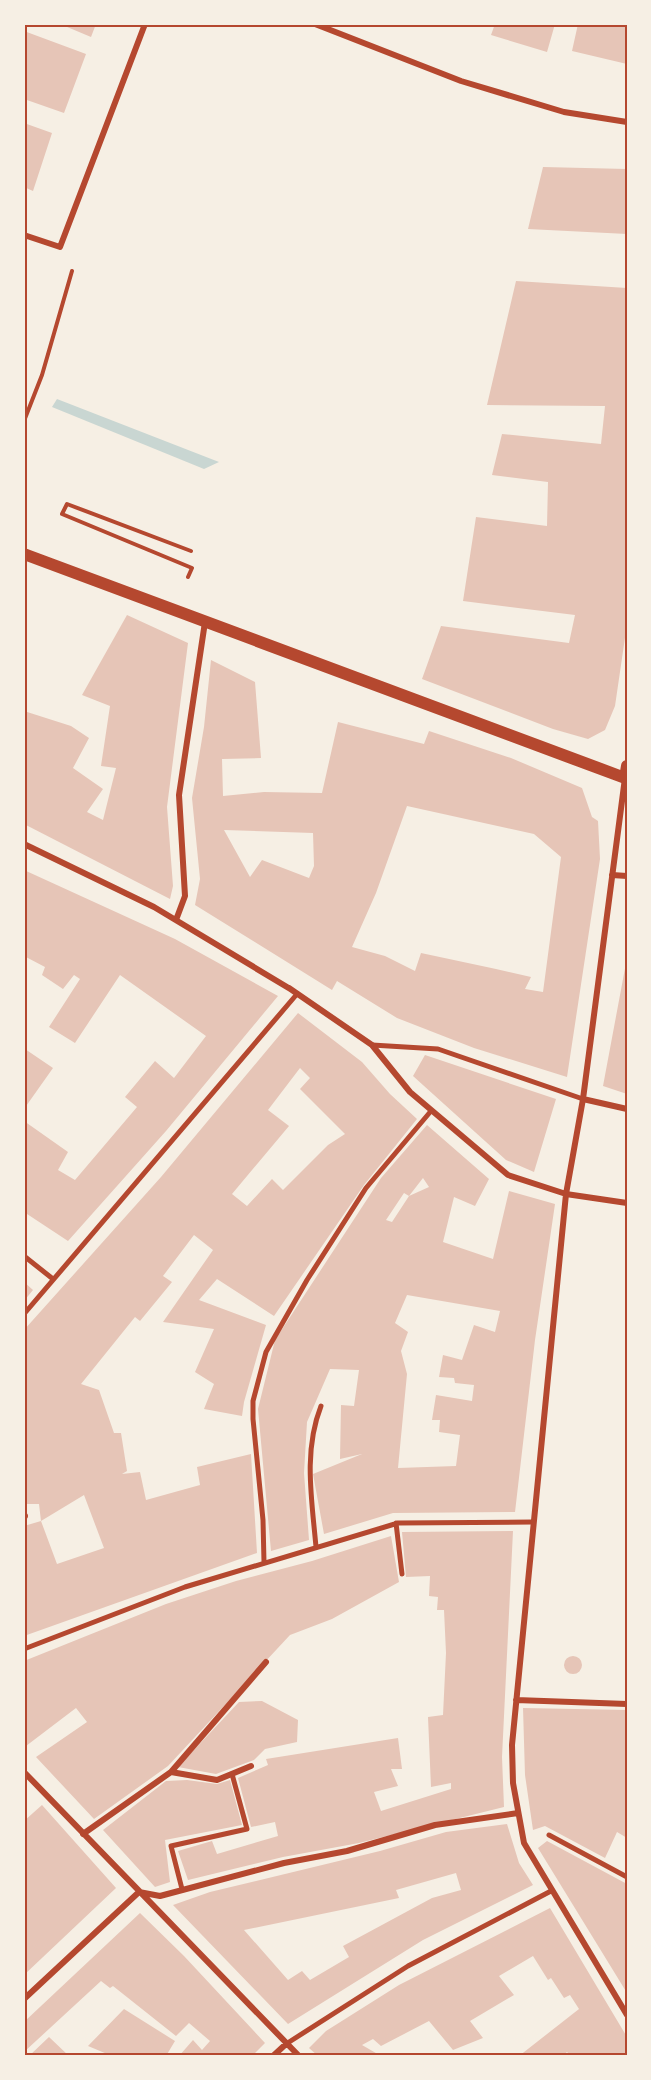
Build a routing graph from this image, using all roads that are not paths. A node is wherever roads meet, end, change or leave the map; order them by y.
1 (145, 24) edge
2 (315, 24) edge
3 (627, 122) edge
4 (24, 235) edge
5 (24, 554) edge
6 (205, 621) junction
7 (626, 772) edge
8 (24, 844) edge
9 (612, 875) junction
10 (627, 876) edge
11 (176, 920) junction
12 (289, 988) junction
13 (297, 994) joint
14 (372, 1045) junction
15 (583, 1098) junction
16 (627, 1110) edge
17 (431, 1111) junction
18 (566, 1194) junction
19 (627, 1203) edge
20 (24, 1256) edge
21 (52, 1279) junction
22 (24, 1314) edge
23 (321, 1406) dead end
24 (533, 1522) junction
25 (396, 1523) junction
26 (316, 1547) junction
27 (264, 1562) junction
28 (402, 1574) dead end
29 (24, 1648) edge
30 (266, 1662) dead end
31 (516, 1700) junction
32 (627, 1704) edge
33 (251, 1766) dead end
34 (24, 1772) edge
35 (171, 1772) junction
36 (232, 1774) junction
37 (519, 1813) junction
38 (83, 1834) junction
39 (549, 1835) dead end
40 (627, 1877) edge
41 (182, 1889) junction
42 (551, 1891) junction
43 (139, 1892) junction
44 (24, 1999) edge
45 (627, 2015) edge
46 (285, 2044) junction
47 (273, 2056) edge
48 (299, 2056) edge

1 - 4 street
2 - 3 street
5 - 6 main road
6 - 7 main road
6 - 11 street
7 - 9 street
8 - 11 street
9 - 10 street
9 - 15 street
11 - 12 street
12 - 13 street
12 - 14 street
13 - 21 street
14 - 15 street
14 - 17 street
15 - 16 street
15 - 18 street
17 - 18 street
17 - 27 street
18 - 19 street
18 - 24 street
20 - 21 street
21 - 22 street
23 - 26 street
24 - 25 street
24 - 31 street
25 - 26 street
25 - 28 street
26 - 27 street
27 - 29 street
30 - 35 street
31 - 32 street
31 - 37 street
33 - 36 street
34 - 38 street
35 - 36 street
35 - 38 street
36 - 41 street
37 - 41 street
37 - 42 street
38 - 43 street
39 - 40 street
41 - 43 street
42 - 45 street
42 - 46 street
43 - 44 street
43 - 46 street
46 - 47 street
46 - 48 street

